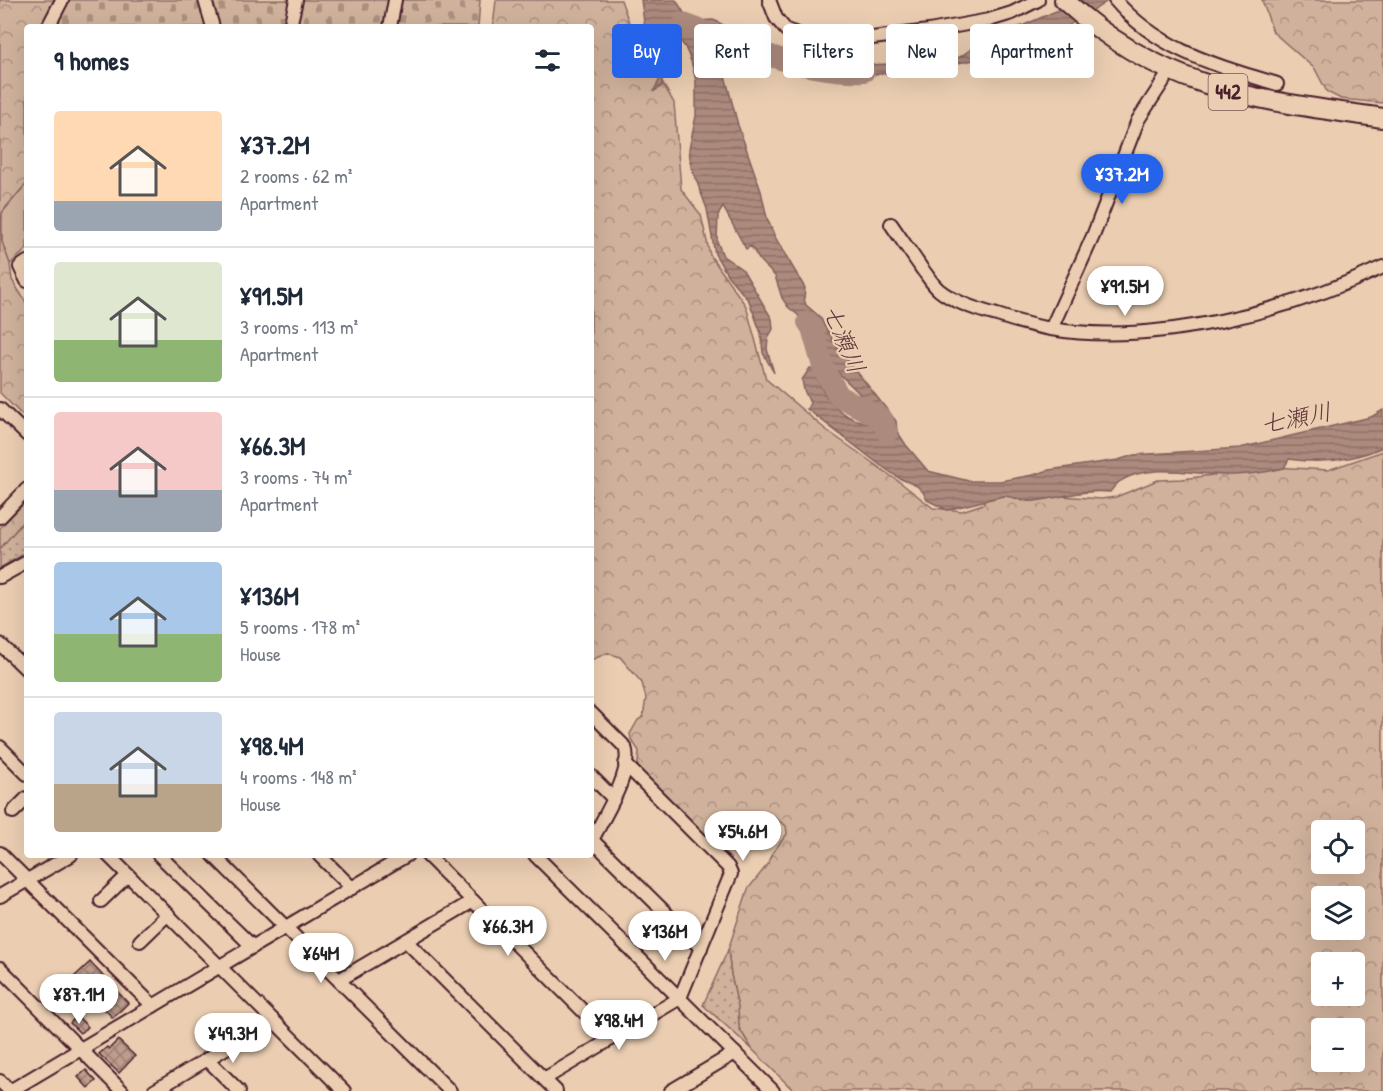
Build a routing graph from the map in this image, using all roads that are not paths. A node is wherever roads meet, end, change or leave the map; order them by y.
1 (62, 0) edge
2 (205, 0) edge
3 (296, 0) edge
4 (395, 0) edge
5 (769, 0) edge
6 (1038, 0) edge
7 (1064, 0) edge
8 (1121, 2) edge
9 (50, 24) edge
10 (212, 24) edge
11 (291, 24) edge
12 (391, 24) edge
13 (1170, 71) junction
14 (1277, 84) dead end
15 (1383, 118) edge
16 (891, 224) dead end
17 (1383, 267) edge
18 (1051, 329) junction
19 (0, 409) edge
20 (24, 432) edge
21 (24, 492) edge
22 (1, 514) edge
23 (24, 565) edge
24 (0, 577) edge
25 (0, 644) edge
26 (24, 667) edge
27 (594, 716) edge
28 (0, 747) edge
29 (625, 764) junction
30 (24, 771) edge
31 (594, 779) edge
32 (613, 798) junction
33 (24, 801) edge
34 (13, 812) dead end
35 (594, 835) edge
36 (594, 841) edge
37 (0, 853) edge
38 (65, 858) edge
39 (111, 858) edge
40 (162, 858) edge
41 (216, 858) edge
42 (322, 858) edge
43 (402, 858) edge
44 (430, 858) edge
45 (538, 858) edge
46 (128, 875) junction
47 (27, 880) junction
48 (352, 888) junction
49 (0, 897) edge
50 (473, 901) junction
51 (101, 902) dead end
52 (168, 914) junction
53 (285, 927) junction
54 (140, 941) dead end
55 (406, 941) junction
56 (253, 947) junction
57 (701, 948) junction
58 (220, 967) junction
59 (0, 969) edge
60 (339, 980) junction
61 (680, 998) junction
62 (153, 1006) junction
63 (273, 1020) junction
64 (611, 1039) junction
65 (81, 1049) junction
66 (735, 1053) junction
67 (207, 1059) junction
68 (544, 1079) junction
69 (0, 1081) edge
70 (10, 1091) edge
71 (122, 1091) edge
72 (154, 1091) edge
73 (239, 1091) edge
74 (344, 1091) edge
75 (450, 1091) edge
76 (556, 1091) edge
77 (671, 1091) edge
78 (773, 1091) edge

1 - 9 street
2 - 10 street
3 - 11 street
4 - 12 street
5 - 6 street
7 - 13 highway, 442
8 - 14 street
13 - 15 highway, 442
13 - 18 street
16 - 18 street
17 - 18 street
19 - 20 street
21 - 22 street
23 - 24 street
25 - 26 street
27 - 29 street
28 - 30 street
29 - 32 street
29 - 57 street
31 - 32 street
32 - 35 street
33 - 34 street
36 - 57 street
37 - 47 street
38 - 47 street
39 - 46 street
40 - 56 street
41 - 53 street
42 - 48 street
43 - 48 street
44 - 50 street
45 - 61 street
46 - 51 street
46 - 52 street
47 - 49 street
47 - 62 street
48 - 53 street
50 - 55 street
50 - 64 street
52 - 54 street
52 - 58 street
53 - 56 street
53 - 60 street
55 - 60 street
55 - 68 street
56 - 58 street
57 - 61 street
58 - 62 street
58 - 63 street
59 - 65 street
60 - 75 street
61 - 64 street
61 - 66 street
62 - 65 street
63 - 67 street
63 - 74 street
64 - 68 street
65 - 70 street
65 - 71 street
66 - 77 street
66 - 78 street
67 - 72 street
67 - 73 street
68 - 76 street
69 - 70 street

